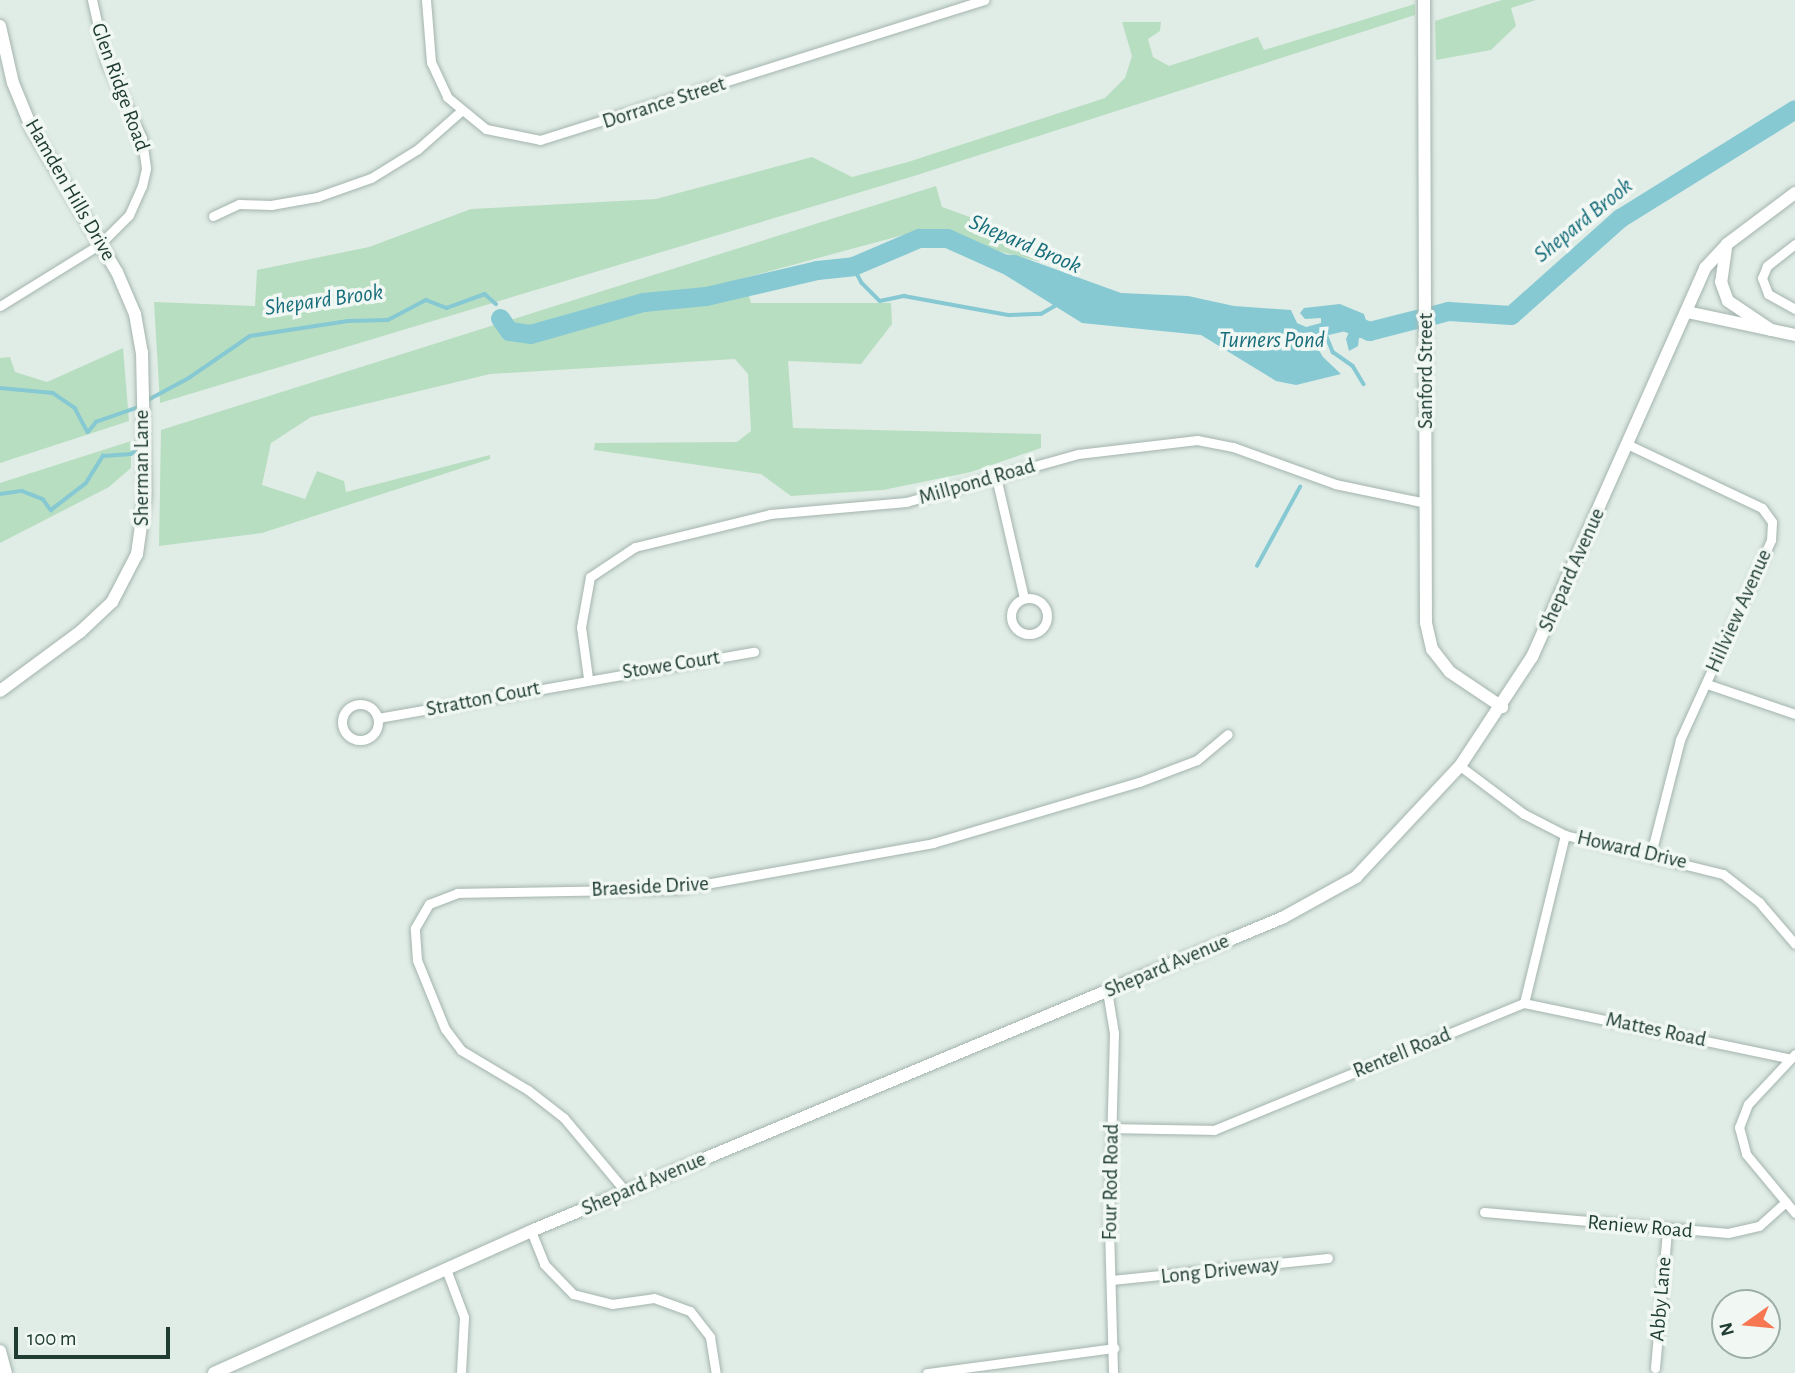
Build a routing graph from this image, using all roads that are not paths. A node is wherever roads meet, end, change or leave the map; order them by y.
1 (92, 0) edge
2 (984, 0) edge
3 (1424, 0) edge
4 (429, 1) edge
5 (0, 26) edge
6 (2, 50) edge
7 (4, 68) edge
8 (460, 112) junction
9 (1795, 193) edge
10 (213, 216) dead end
11 (100, 243) junction
12 (1727, 244) junction
13 (1795, 244) edge
14 (0, 306) edge
15 (1795, 309) edge
16 (1687, 312) junction
17 (1771, 330) junction
18 (1795, 335) edge
19 (142, 352) joint
20 (1629, 444) junction
21 (996, 477) junction
22 (1426, 503) junction
23 (1024, 598) junction
24 (754, 652) dead end
25 (588, 678) junction
26 (1707, 684) junction
27 (0, 691) edge
28 (1502, 707) junction
29 (1795, 714) edge
30 (378, 718) junction
31 (1228, 734) dead end
32 (1460, 766) junction
33 (1565, 835) junction
34 (1651, 854) junction
35 (1795, 944) edge
36 (1107, 991) junction
37 (1524, 1003) junction
38 (1792, 1056) edge
39 (1111, 1128) junction
40 (626, 1192) junction
41 (1786, 1202) junction
42 (1484, 1212) dead end
43 (1795, 1213) edge
44 (1667, 1230) junction
45 (531, 1231) junction
46 (1328, 1258) dead end
47 (446, 1269) junction
48 (1111, 1280) junction
49 (1114, 1348) junction
50 (0, 1351) edge
51 (1655, 1368) dead end
52 (6, 1373) edge
53 (214, 1373) edge
54 (461, 1373) edge
55 (716, 1373) edge
56 (927, 1373) edge
57 (1113, 1373) edge

1 - 11 street, Glen Ridge Road
2 - 8 street, Dorrance Street
3 - 22 main road, Sanford Street
4 - 8 street, Dorrance Street
5 - 6 main road, Hamden Hills Drive
6 - 7 main road, Hamden Hills Drive
7 - 11 main road, Hamden Hills Drive
8 - 10 street
9 - 12 main road, Shepard Avenue
11 - 14 street, Glen Ridge Road
11 - 19 main road, Hamden Hills Drive
12 - 16 main road, Shepard Avenue
12 - 17 main road
13 - 15 street
16 - 17 main road
16 - 20 main road, Shepard Avenue
17 - 18 main road
19 - 27 main road, Sherman Lane
20 - 26 street, Hillview Avenue
20 - 28 main road, Shepard Avenue
21 - 22 street, Millpond Road
21 - 23 street
21 - 25 street, Millpond Road
22 - 28 main road, Sanford Street
23 - 23 street
24 - 25 street, Stowe Court
25 - 30 street, Stratton Court
26 - 29 street
26 - 34 street, Hillview Avenue
28 - 32 main road, Shepard Avenue
30 - 30 street
31 - 40 street, Braeside Drive
32 - 33 street, Howard Drive
32 - 36 main road, Shepard Avenue
33 - 34 street, Howard Drive
33 - 37 street
34 - 35 street, Howard Drive
36 - 39 street, Four Rod Road
36 - 40 main road, Shepard Avenue
37 - 38 street, Mattes Road
37 - 39 street, Rentell Road
38 - 41 street
39 - 48 street, Four Rod Road
40 - 45 main road, Shepard Avenue
41 - 43 street
41 - 44 street, Reniew Road
42 - 44 street, Reniew Road
44 - 51 street, Abby Lane
45 - 47 main road, Shepard Avenue
45 - 55 street
46 - 48 street, Long Driveway
47 - 53 main road, Shepard Avenue
47 - 54 street
48 - 49 street, Four Rod Road
49 - 56 street
49 - 57 street, Four Rod Road
50 - 52 main road

